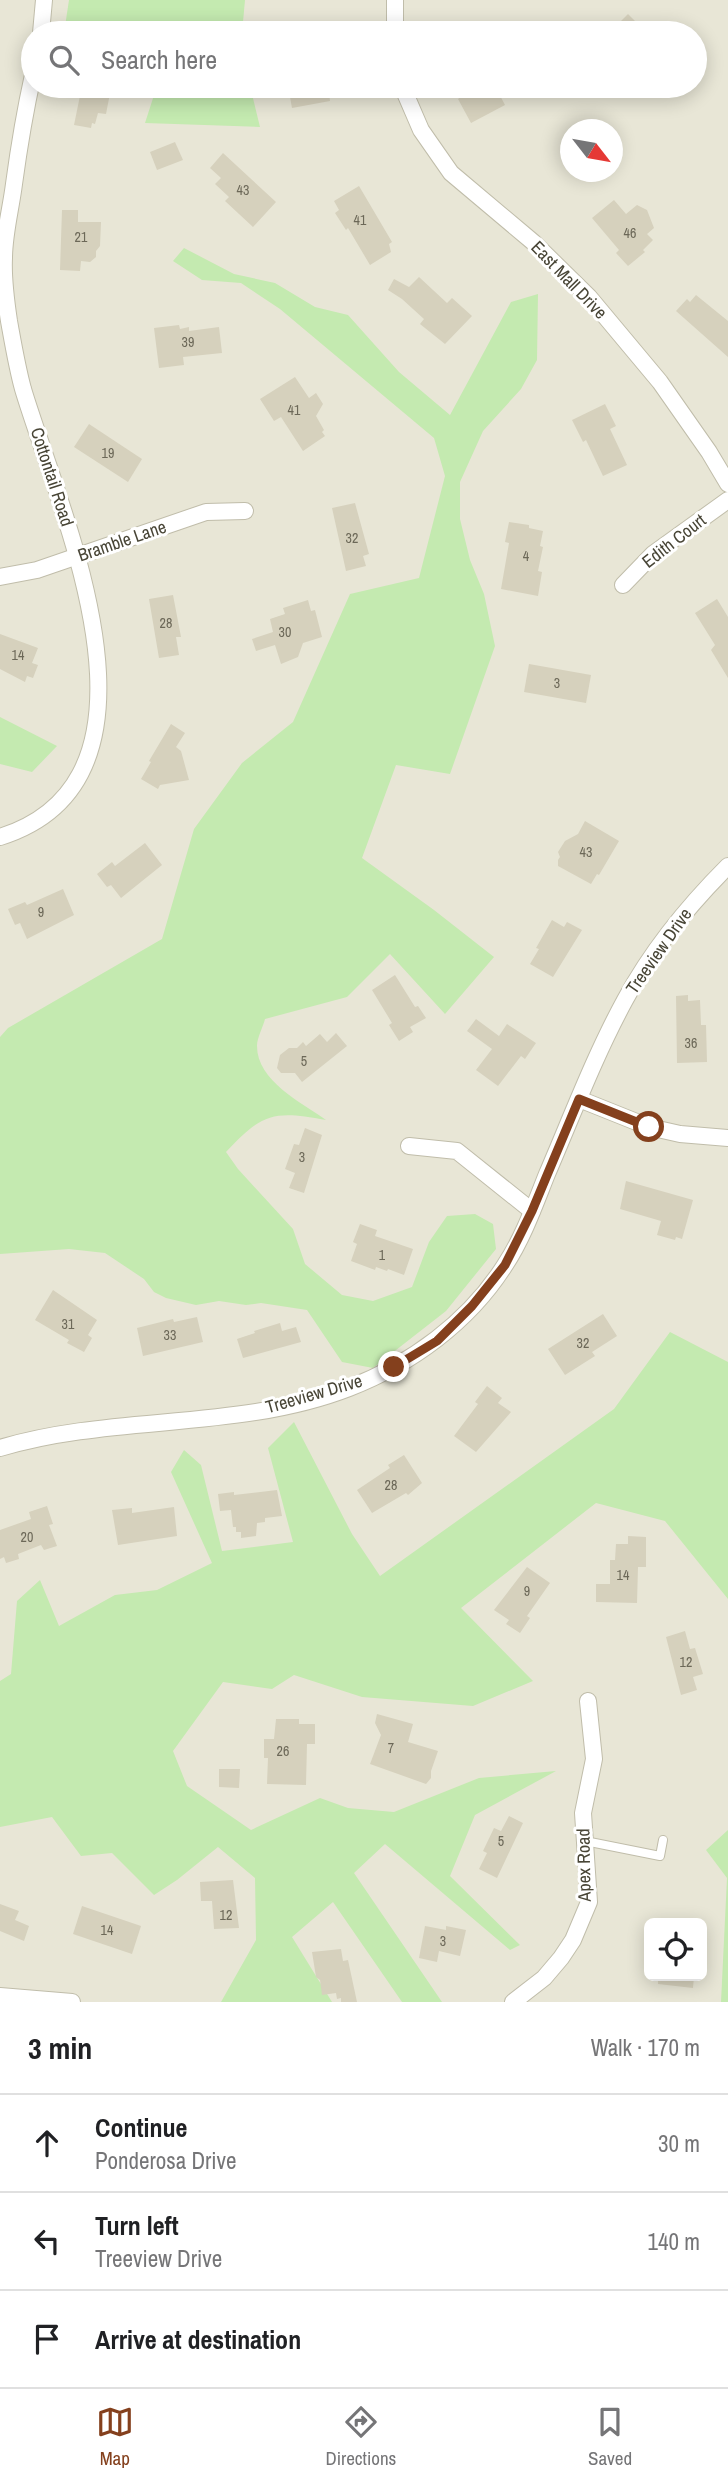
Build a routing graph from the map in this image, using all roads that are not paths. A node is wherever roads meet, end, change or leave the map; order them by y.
1 (44, 0) edge
2 (396, 0) edge
3 (42, 21) edge
4 (395, 21) edge
5 (28, 98) edge
6 (407, 98) edge
7 (728, 484) edge
8 (728, 500) edge
9 (245, 511) dead end
10 (78, 556) junction
11 (0, 577) edge
12 (623, 585) dead end
13 (0, 837) edge
14 (728, 866) edge
15 (579, 1099) junction
16 (728, 1138) edge
17 (409, 1146) dead end
18 (532, 1211) junction
19 (0, 1448) edge
20 (588, 1701) dead end
21 (663, 1840) dead end
22 (585, 1841) junction
23 (0, 1996) edge
24 (72, 2002) edge
25 (513, 2002) edge

1 - 3 street
2 - 4 street
5 - 10 street, Cottontail Road
6 - 7 street, East Mall Drive
8 - 12 street, Edith Court
9 - 10 street, Bramble Lane
10 - 11 street, Bramble Lane
10 - 13 street, Cottontail Road
14 - 15 street, Treeview Drive
15 - 16 street
15 - 18 street, Treeview Drive
17 - 18 street
18 - 19 street, Treeview Drive
20 - 22 street, Apex Road
21 - 22 lane
22 - 25 street, Apex Road
23 - 24 street

